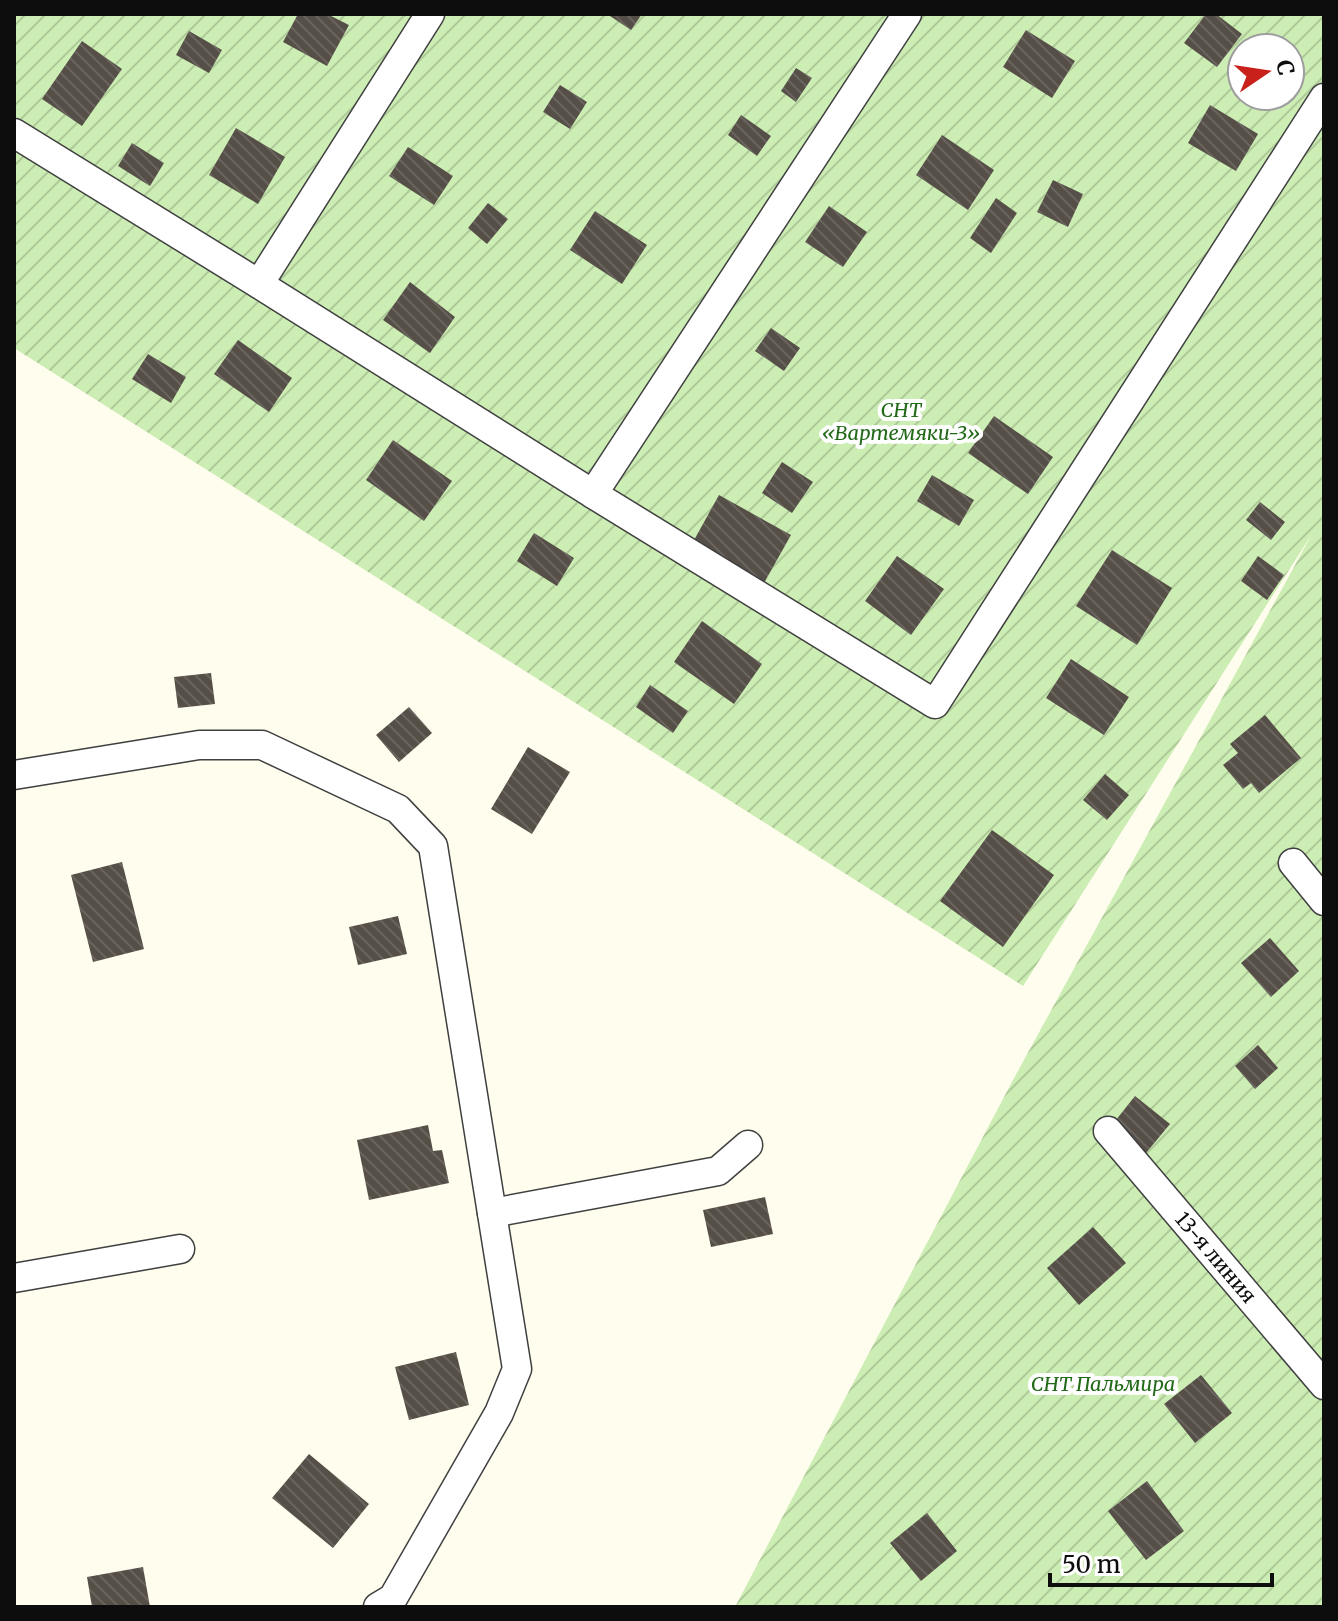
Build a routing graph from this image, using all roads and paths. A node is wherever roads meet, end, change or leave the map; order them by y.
1 (430, 14) edge
2 (907, 14) edge
3 (1324, 98) edge
4 (14, 133) edge
5 (259, 284) junction
6 (593, 494) junction
7 (14, 775) edge
8 (1293, 863) dead end
9 (1324, 901) edge
10 (1108, 1131) dead end
11 (748, 1145) dead end
12 (492, 1213) junction
13 (180, 1249) dead end
14 (14, 1278) edge
15 (1324, 1385) edge
16 (378, 1607) edge

1 - 5 street
2 - 6 street
3 - 6 street
4 - 5 street
5 - 6 street
7 - 12 street
8 - 9 street
10 - 15 street, 13-я линия
11 - 12 street
12 - 16 street
13 - 14 street

